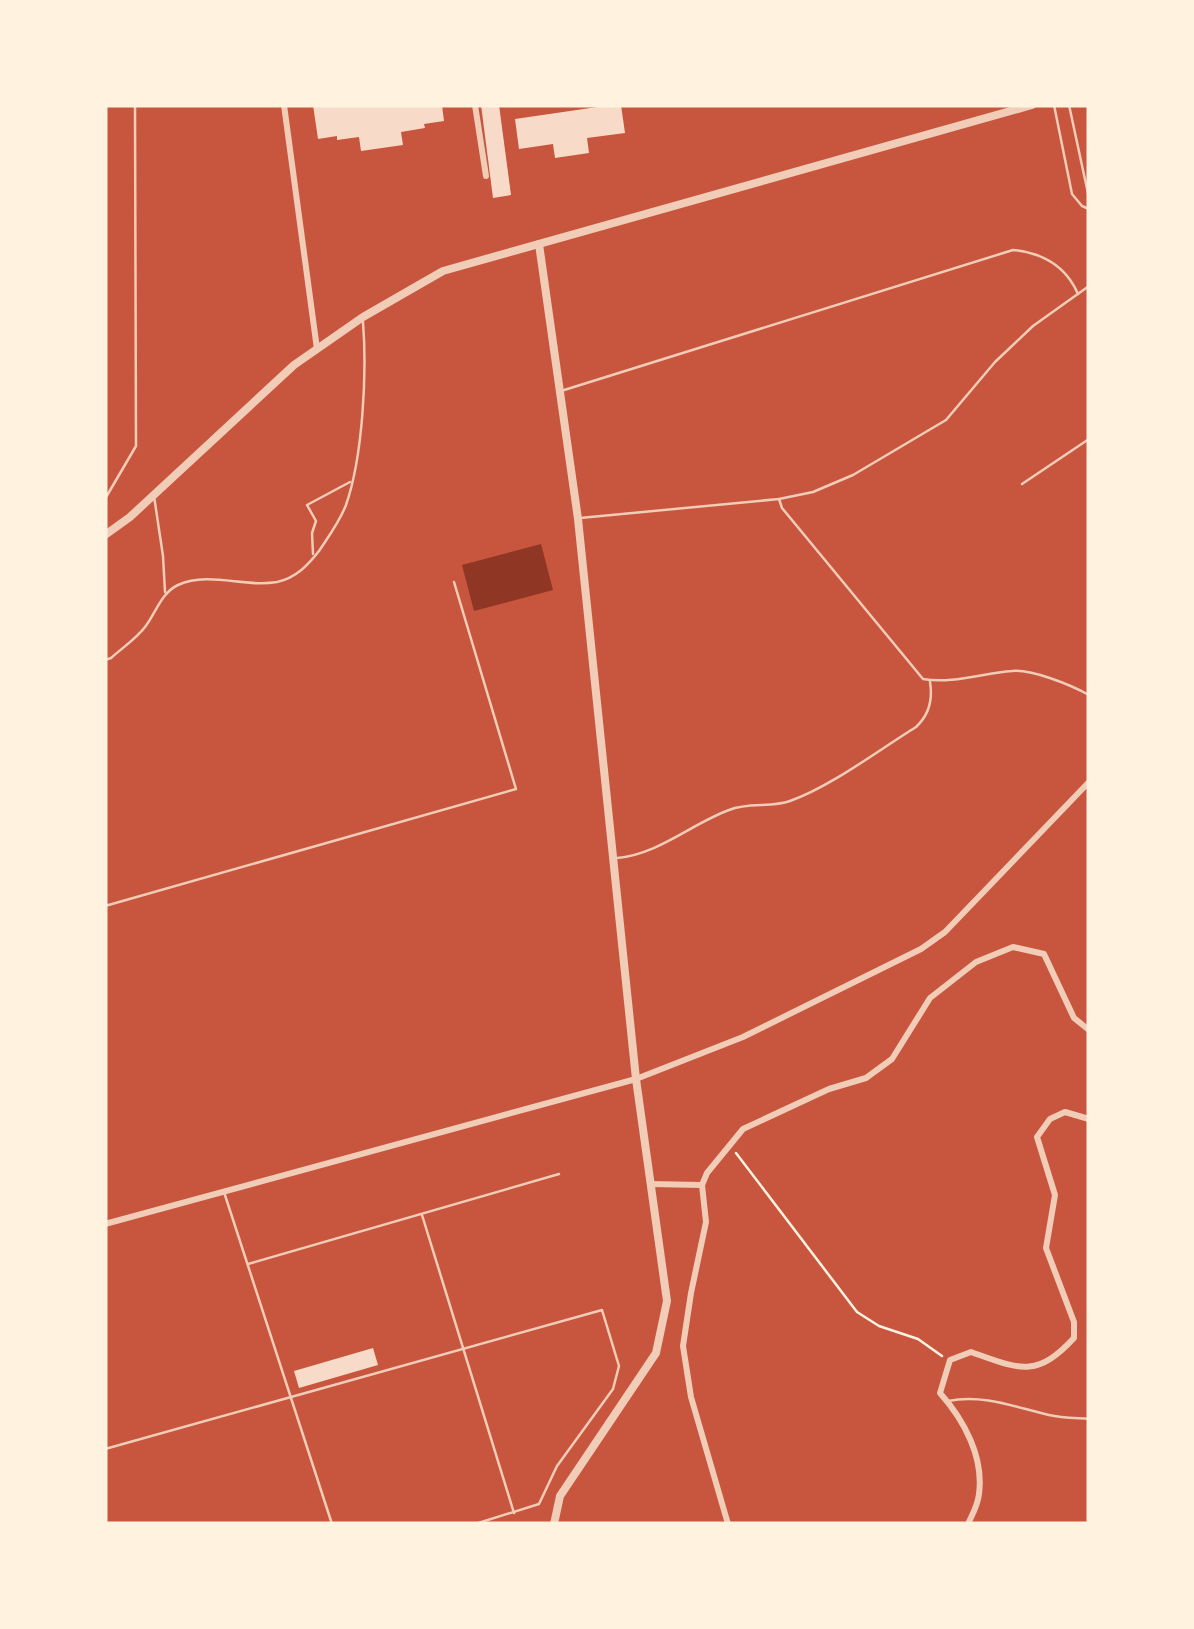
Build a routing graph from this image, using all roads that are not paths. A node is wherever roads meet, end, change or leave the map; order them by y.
1 (135, 105) edge
2 (284, 105) edge
3 (475, 105) edge
4 (1032, 105) edge
5 (1054, 105) edge
6 (1069, 105) edge
7 (486, 176) dead end
8 (1089, 198) edge
9 (1089, 209) edge
10 (539, 244) junction
11 (1089, 286) edge
12 (1078, 294) junction
13 (363, 317) junction
14 (317, 349) junction
15 (560, 391) junction
16 (1089, 439) edge
17 (352, 481) junction
18 (1022, 484) dead end
19 (154, 495) junction
20 (105, 499) edge
21 (779, 499) junction
22 (578, 519) junction
23 (105, 535) edge
24 (314, 558) junction
25 (454, 582) dead end
26 (166, 594) junction
27 (105, 660) edge
28 (930, 680) junction
29 (1089, 695) edge
30 (1089, 782) edge
31 (614, 858) junction
32 (105, 906) edge
33 (1089, 1030) edge
34 (636, 1079) junction
35 (1089, 1119) edge
36 (559, 1174) dead end
37 (650, 1184) junction
38 (702, 1185) junction
39 (224, 1192) junction
40 (422, 1214) junction
41 (105, 1224) edge
42 (248, 1264) junction
43 (463, 1348) junction
44 (290, 1398) junction
45 (948, 1401) junction
46 (1089, 1419) edge
47 (105, 1450) edge
48 (514, 1513) junction
49 (332, 1524) edge
50 (475, 1524) edge
51 (554, 1524) edge
52 (728, 1524) edge
53 (968, 1524) edge

1 - 20 lane
2 - 14 street
3 - 7 street
4 - 10 street
5 - 9 lane
6 - 8 lane
10 - 13 street
10 - 15 street
11 - 12 lane
12 - 15 lane
12 - 21 lane
13 - 14 street
13 - 17 lane
14 - 19 street
15 - 22 street
16 - 18 lane
17 - 24 lane
17 - 24 lane
19 - 23 street
19 - 26 lane
21 - 22 lane
21 - 28 lane
22 - 31 street
24 - 26 lane
25 - 32 lane
26 - 27 lane
28 - 29 lane
28 - 31 lane
30 - 34 street
31 - 34 street
33 - 38 street
34 - 37 street
34 - 39 street
35 - 45 street
36 - 40 lane
37 - 38 street
37 - 51 street
38 - 52 street
39 - 41 street
39 - 42 lane
40 - 42 lane
40 - 43 lane
42 - 44 lane
43 - 44 lane
43 - 48 lane
43 - 48 lane
44 - 47 lane
44 - 49 lane
45 - 46 lane
45 - 53 street
48 - 50 lane

